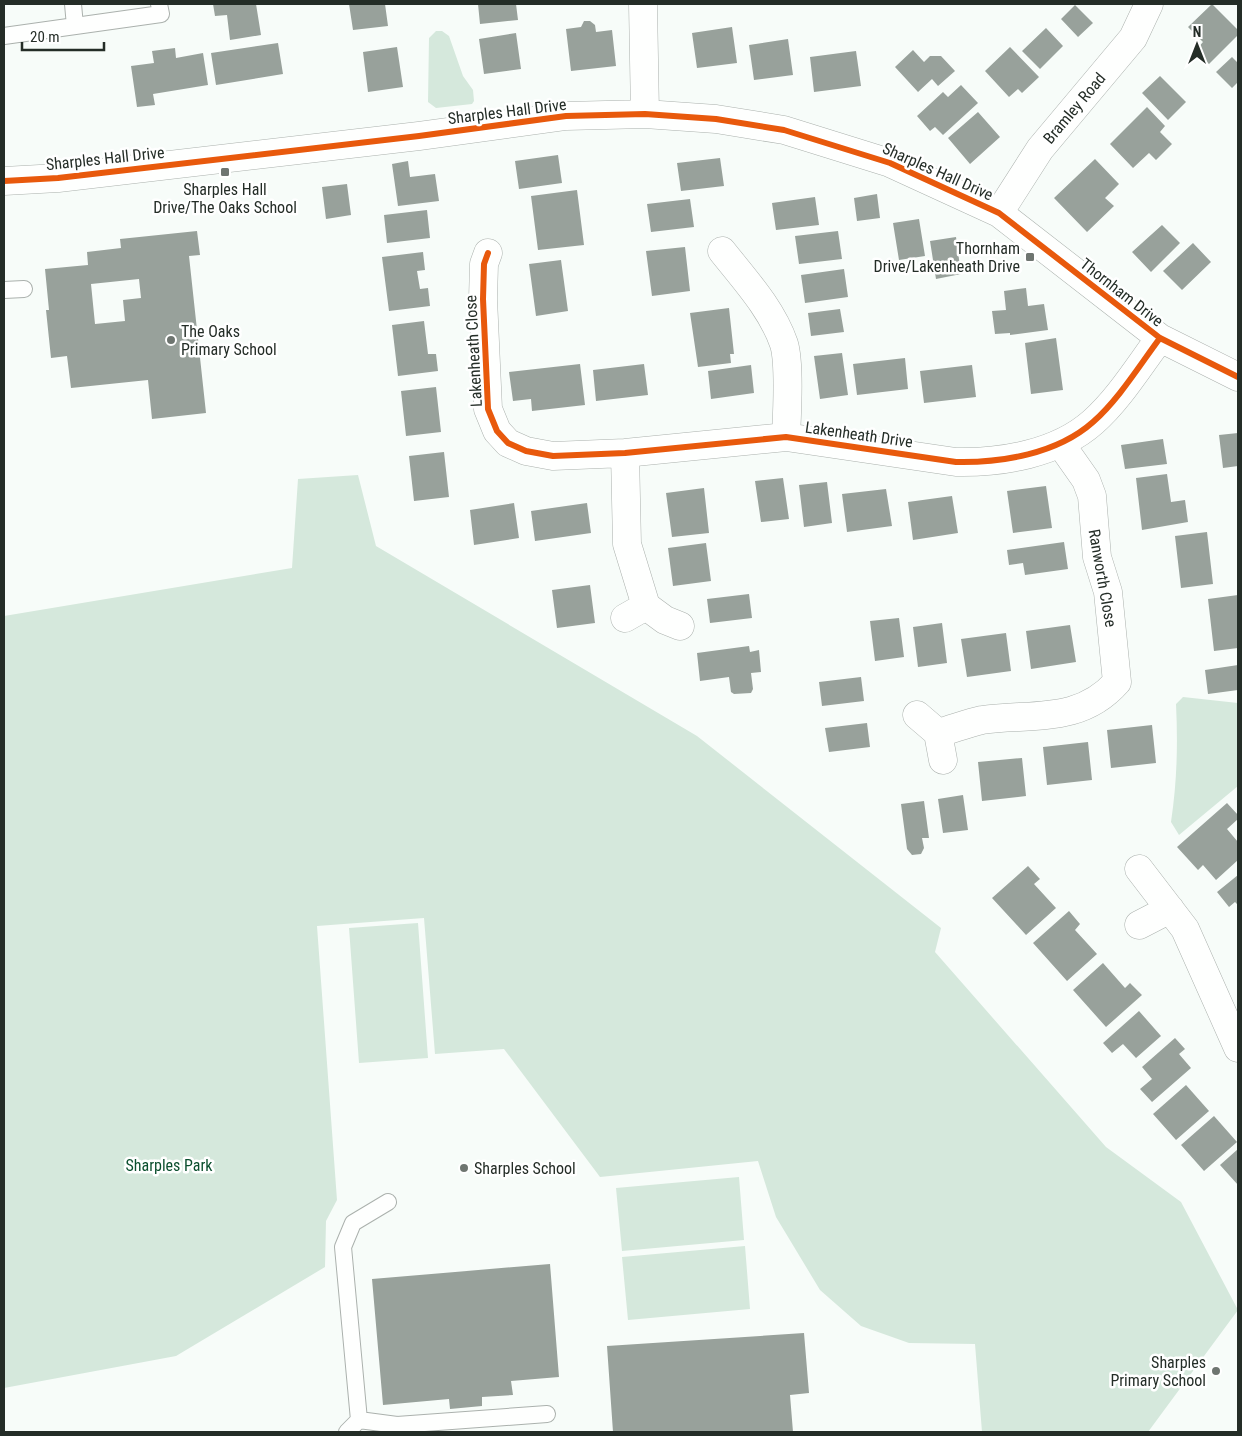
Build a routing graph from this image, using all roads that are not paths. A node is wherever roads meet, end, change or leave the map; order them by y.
1 (73, 4) edge
2 (159, 4) edge
3 (643, 4) edge
4 (1149, 4) edge
5 (75, 26) junction
6 (4, 36) edge
7 (645, 114) junction
8 (4, 181) edge
9 (999, 213) junction
10 (722, 251) dead end
11 (477, 268) dead end
12 (24, 289) dead end
13 (4, 290) edge
14 (1160, 338) junction
15 (1238, 377) edge
16 (786, 437) junction
17 (508, 443) joint
18 (1060, 443) junction
19 (625, 453) junction
20 (680, 626) dead end
21 (917, 715) dead end
22 (938, 733) junction
23 (943, 760) dead end
24 (1139, 869) dead end
25 (1170, 909) junction
26 (1139, 925) dead end
27 (1238, 1048) edge
28 (388, 1202) dead end
29 (547, 1414) dead end
30 (358, 1420) junction
31 (347, 1432) edge

1 - 5 lane
2 - 5 lane
3 - 7 street
4 - 9 street, Bramley Road
5 - 6 lane
7 - 8 street, Sharples Hall Drive
7 - 9 street, Sharples Hall Drive
9 - 14 street, Thornham Drive
10 - 16 street, Lakenheath Drive
11 - 17 street, Lakenheath Close
12 - 13 lane
14 - 15 street, Thornham Drive
14 - 18 street, Lakenheath Drive
16 - 18 street, Lakenheath Drive
16 - 19 street, Lakenheath Drive
17 - 19 street, Lakenheath Drive
18 - 22 street, Ranworth Close
19 - 20 street
21 - 22 street
22 - 23 street
24 - 25 street
25 - 26 street
25 - 27 street
28 - 30 lane
29 - 30 lane
30 - 31 lane

